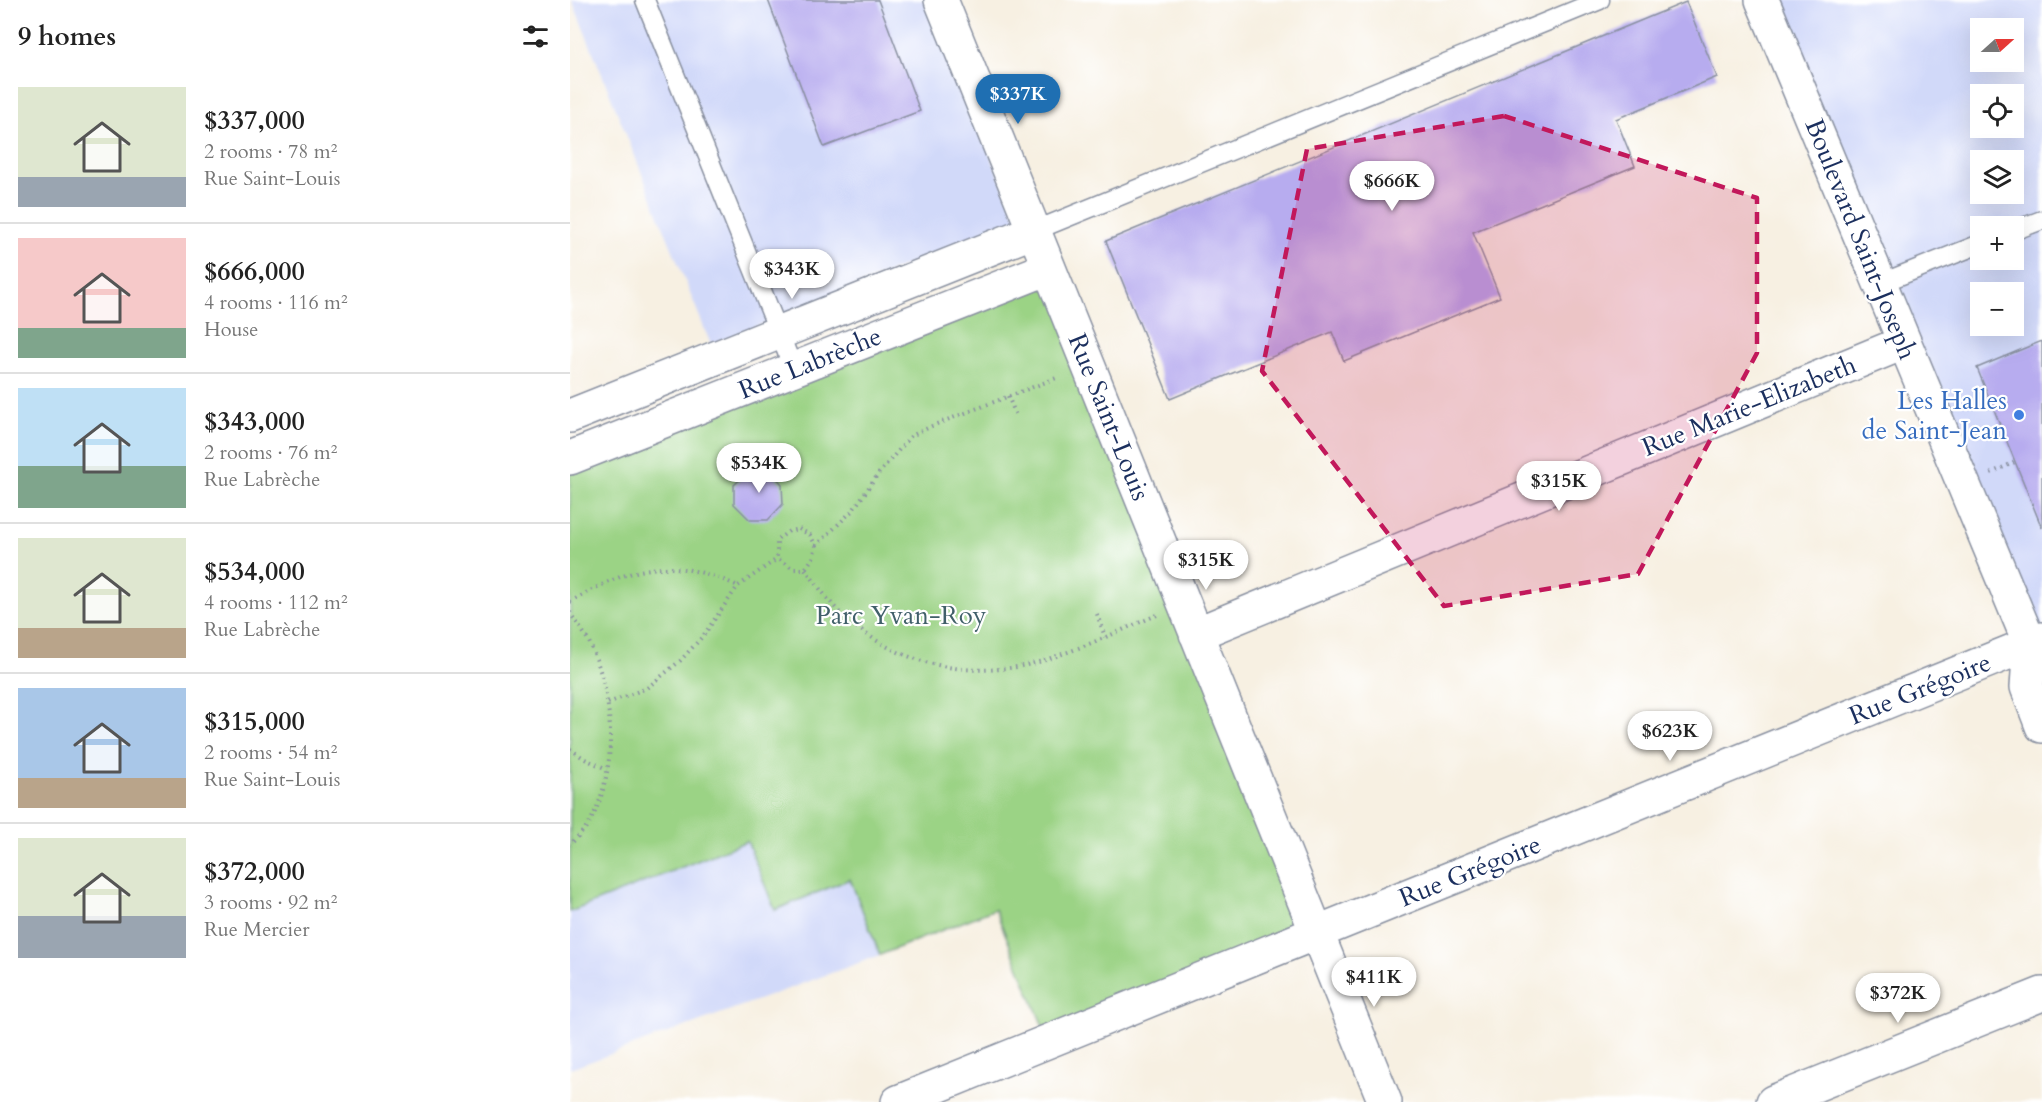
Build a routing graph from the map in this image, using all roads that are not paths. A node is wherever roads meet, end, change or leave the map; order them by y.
1 (645, 0) edge
2 (941, 0) edge
3 (1600, 0) edge
4 (1762, 0) edge
5 (2042, 220) edge
6 (2024, 227) edge
7 (1034, 231) junction
8 (1970, 248) edge
9 (1049, 268) junction
10 (1879, 284) junction
11 (779, 333) junction
12 (1903, 343) junction
13 (794, 370) junction
14 (570, 416) edge
15 (570, 458) edge
16 (1196, 634) junction
17 (2038, 646) edge
18 (2042, 726) edge
19 (1317, 933) junction
20 (2042, 993) edge
21 (898, 1102) edge
22 (1385, 1102) edge
23 (1773, 1102) edge

1 - 11 lane
2 - 7 street, Rue Saint-Louis
3 - 7 lane
4 - 10 street, Boulevard Saint-Joseph
5 - 6 lane
7 - 9 street, Rue Saint-Louis
7 - 11 street, Rue Labrèche
8 - 10 lane
9 - 13 street, Rue Labrèche
9 - 16 street, Rue Saint-Louis
10 - 12 street, Boulevard Saint-Joseph
11 - 13 lane
11 - 14 street, Rue Labrèche
12 - 16 street, Rue Marie-Elizabeth
12 - 17 street, Boulevard Saint-Joseph
13 - 15 street, Rue Labrèche
16 - 19 street, Rue Saint-Louis
17 - 18 street, Boulevard Saint-Joseph
17 - 19 street, Rue Grégoire
19 - 21 street, Rue Grégoire
19 - 22 street, Rue Saint-Louis
20 - 23 street

